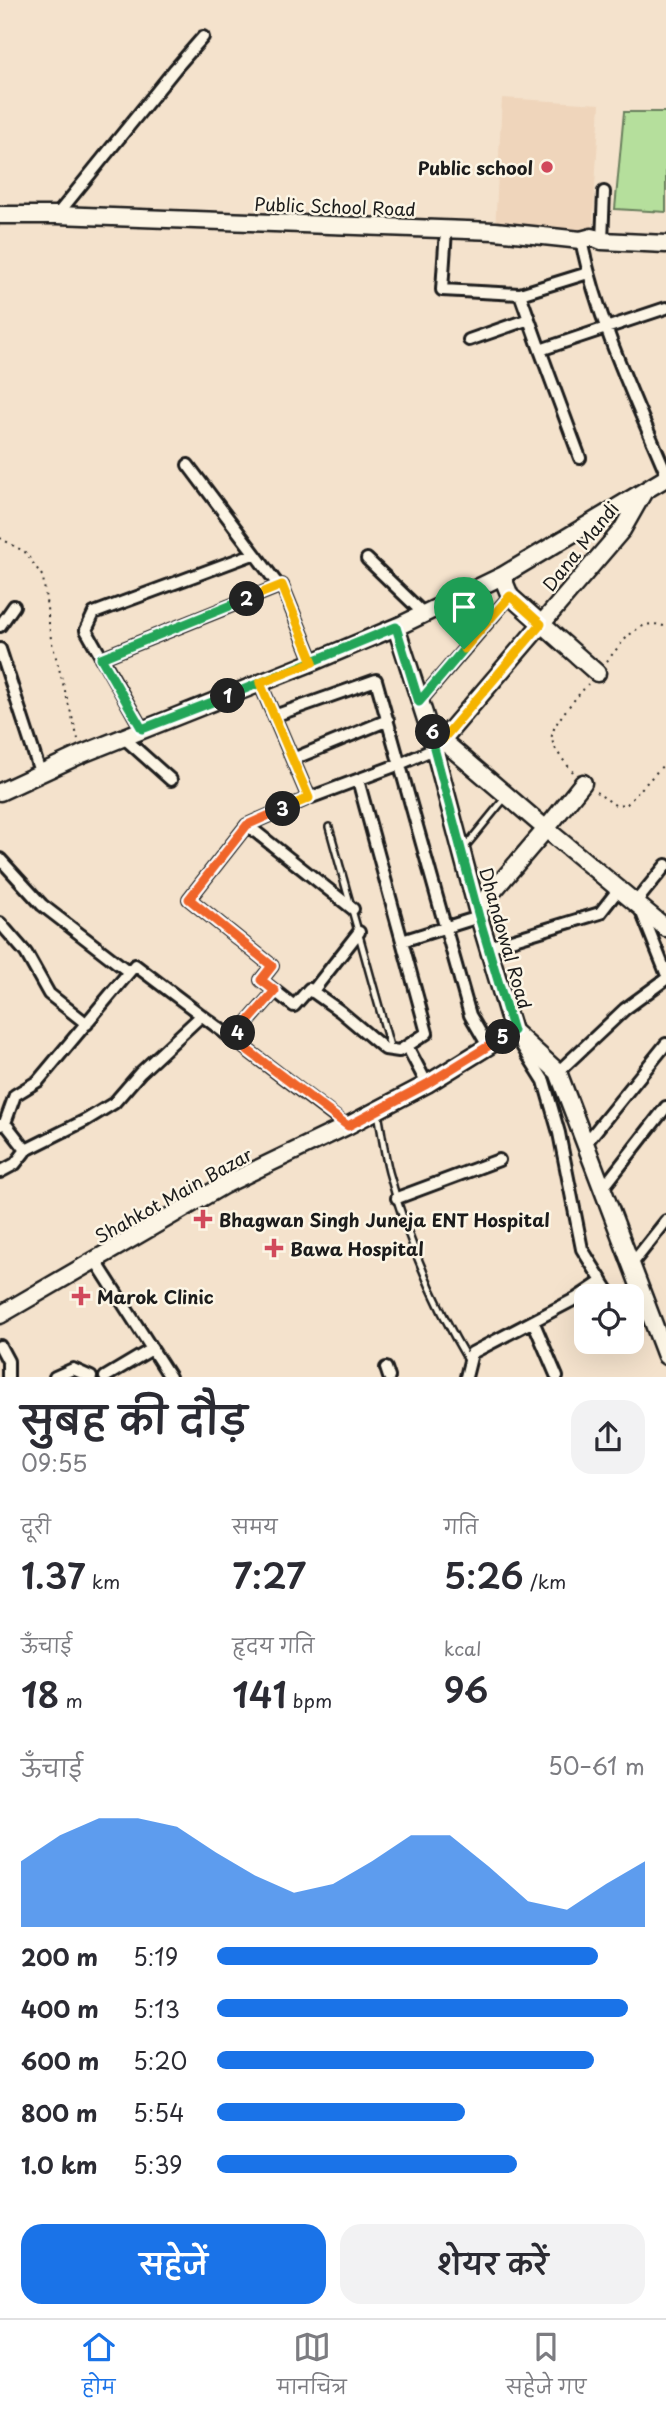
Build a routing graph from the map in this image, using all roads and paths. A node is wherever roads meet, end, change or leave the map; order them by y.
1 (203, 37) dead end
2 (604, 192) dead end
3 (0, 215) edge
4 (57, 215) junction
5 (446, 230) junction
6 (581, 240) junction
7 (602, 241) junction
8 (666, 244) edge
9 (587, 273) junction
10 (520, 294) junction
11 (666, 308) edge
12 (529, 319) junction
13 (605, 329) junction
14 (469, 340) dead end
15 (540, 350) junction
16 (580, 458) dead end
17 (188, 465) dead end
18 (666, 475) edge
19 (645, 490) junction
20 (0, 538) edge
21 (253, 554) junction
22 (366, 559) dead end
23 (502, 576) junction
24 (279, 586) junction
25 (510, 596) junction
26 (14, 606) dead end
27 (424, 614) junction
28 (541, 624) junction
29 (0, 626) edge
30 (396, 627) junction
31 (666, 627) edge
32 (0, 649) edge
33 (101, 658) junction
34 (313, 662) junction
35 (597, 673) junction
36 (260, 683) junction
37 (419, 702) junction
38 (274, 716) junction
39 (388, 720) junction
40 (142, 729) junction
41 (123, 737) junction
42 (435, 739) junction
43 (82, 754) junction
44 (293, 759) junction
45 (666, 762) edge
46 (400, 764) junction
47 (40, 772) junction
48 (171, 780) dead end
49 (358, 780) junction
50 (583, 783) junction
51 (0, 792) edge
52 (507, 795) junction
53 (309, 798) junction
54 (247, 825) junction
55 (329, 827) dead end
56 (546, 829) junction
57 (462, 851) junction
58 (1, 862) edge
59 (666, 865) edge
60 (618, 890) junction
61 (637, 905) junction
62 (353, 909) junction
63 (478, 914) junction
64 (0, 923) edge
65 (445, 928) junction
66 (666, 928) edge
67 (359, 932) junction
68 (402, 941) junction
69 (488, 947) junction
70 (129, 972) junction
71 (666, 973) edge
72 (666, 979) edge
73 (275, 991) junction
74 (312, 992) junction
75 (201, 1016) junction
76 (87, 1024) junction
77 (513, 1031) junction
78 (233, 1039) junction
79 (666, 1044) edge
80 (407, 1046) junction
81 (488, 1046) junction
82 (391, 1050) junction
83 (558, 1072) junction
84 (427, 1084) junction
85 (666, 1107) edge
86 (377, 1110) junction
87 (2, 1124) edge
88 (348, 1126) junction
89 (586, 1143) junction
90 (26, 1150) junction
91 (499, 1160) dead end
92 (0, 1172) edge
93 (603, 1188) junction
94 (397, 1199) junction
95 (666, 1221) edge
96 (95, 1260) junction
97 (631, 1265) junction
98 (601, 1282) joint
99 (635, 1284) edge
100 (644, 1310) edge
101 (0, 1315) edge
102 (533, 1321) junction
103 (0, 1346) edge
104 (152, 1349) junction
105 (666, 1356) edge
106 (470, 1364) junction
107 (6, 1376) edge
108 (55, 1377) edge
109 (91, 1377) edge
110 (105, 1377) edge
111 (170, 1377) edge
112 (466, 1377) edge
113 (557, 1377) edge

1 - 4 street
2 - 7 street
3 - 4 street, Public School Road
4 - 5 street, Public School Road
5 - 6 street, Public School Road
5 - 10 street
6 - 7 street, Public School Road
6 - 9 street
7 - 8 street, Public School Road
9 - 10 street
9 - 13 street
10 - 12 street
11 - 13 street
12 - 14 street
12 - 15 street
13 - 15 street
13 - 18 street
15 - 16 street
17 - 21 street
18 - 19 street
19 - 23 street
19 - 28 street, Dana Mandi
20 - 43 path
21 - 24 street
21 - 33 street
22 - 27 street
23 - 25 street
23 - 27 street
24 - 33 street
24 - 34 street
25 - 28 street
25 - 37 street
26 - 29 street
27 - 30 street
28 - 35 street
28 - 42 street, Dana Mandi
30 - 34 street
30 - 37 street, Dhandowal Road
31 - 35 path
32 - 47 street
33 - 40 street
34 - 36 street
35 - 50 path
36 - 38 street
36 - 40 street
37 - 42 street, Dhandowal Road
38 - 39 street
38 - 44 street
39 - 44 street
39 - 46 street
40 - 41 street
41 - 43 street
41 - 48 street
42 - 46 street
42 - 52 street
42 - 57 street, Dhandowal Road
43 - 47 street
44 - 53 street
45 - 50 path
46 - 49 street
46 - 65 street
47 - 51 street
49 - 53 street
49 - 68 street
50 - 56 street
52 - 56 street
52 - 57 lane
53 - 54 street
54 - 62 street
54 - 73 street
55 - 62 lane
56 - 60 street
56 - 63 street
57 - 63 street, Dhandowal Road
58 - 70 street
59 - 61 street
60 - 61 street
60 - 69 street
61 - 66 street
61 - 71 street
62 - 67 lane
63 - 65 street
63 - 69 street, Dhandowal Road
64 - 76 street
65 - 68 street
65 - 81 street
67 - 74 street
67 - 82 lane
68 - 80 street
69 - 77 street, Dhandowal Road
70 - 75 street
70 - 76 street
72 - 83 street
73 - 74 street
73 - 78 street
74 - 82 street
75 - 78 street
75 - 90 street
76 - 87 street
77 - 81 street, Shahkot Main Bazar
77 - 83 street, Dhandowal Road
77 - 98 street
78 - 88 street
79 - 89 street
80 - 82 street
80 - 84 street
81 - 84 street, Shahkot Main Bazar
83 - 89 street, Dhandowal Road
84 - 86 street, Shahkot Main Bazar
85 - 93 street
86 - 88 street, Shahkot Main Bazar
86 - 94 lane
87 - 90 street
88 - 96 street, Shahkot Main Bazar
89 - 93 street, Dhandowal Road
90 - 92 street
91 - 94 street
93 - 97 street, Dhandowal Road
94 - 106 lane
95 - 97 street
96 - 101 street, Shahkot Main Bazar
96 - 104 street
97 - 99 street, Dhandowal Road
98 - 102 street
100 - 105 street, Dhandowal Road
102 - 106 street
102 - 113 street
103 - 107 street
104 - 110 street
104 - 111 street
106 - 112 street
108 - 109 street

